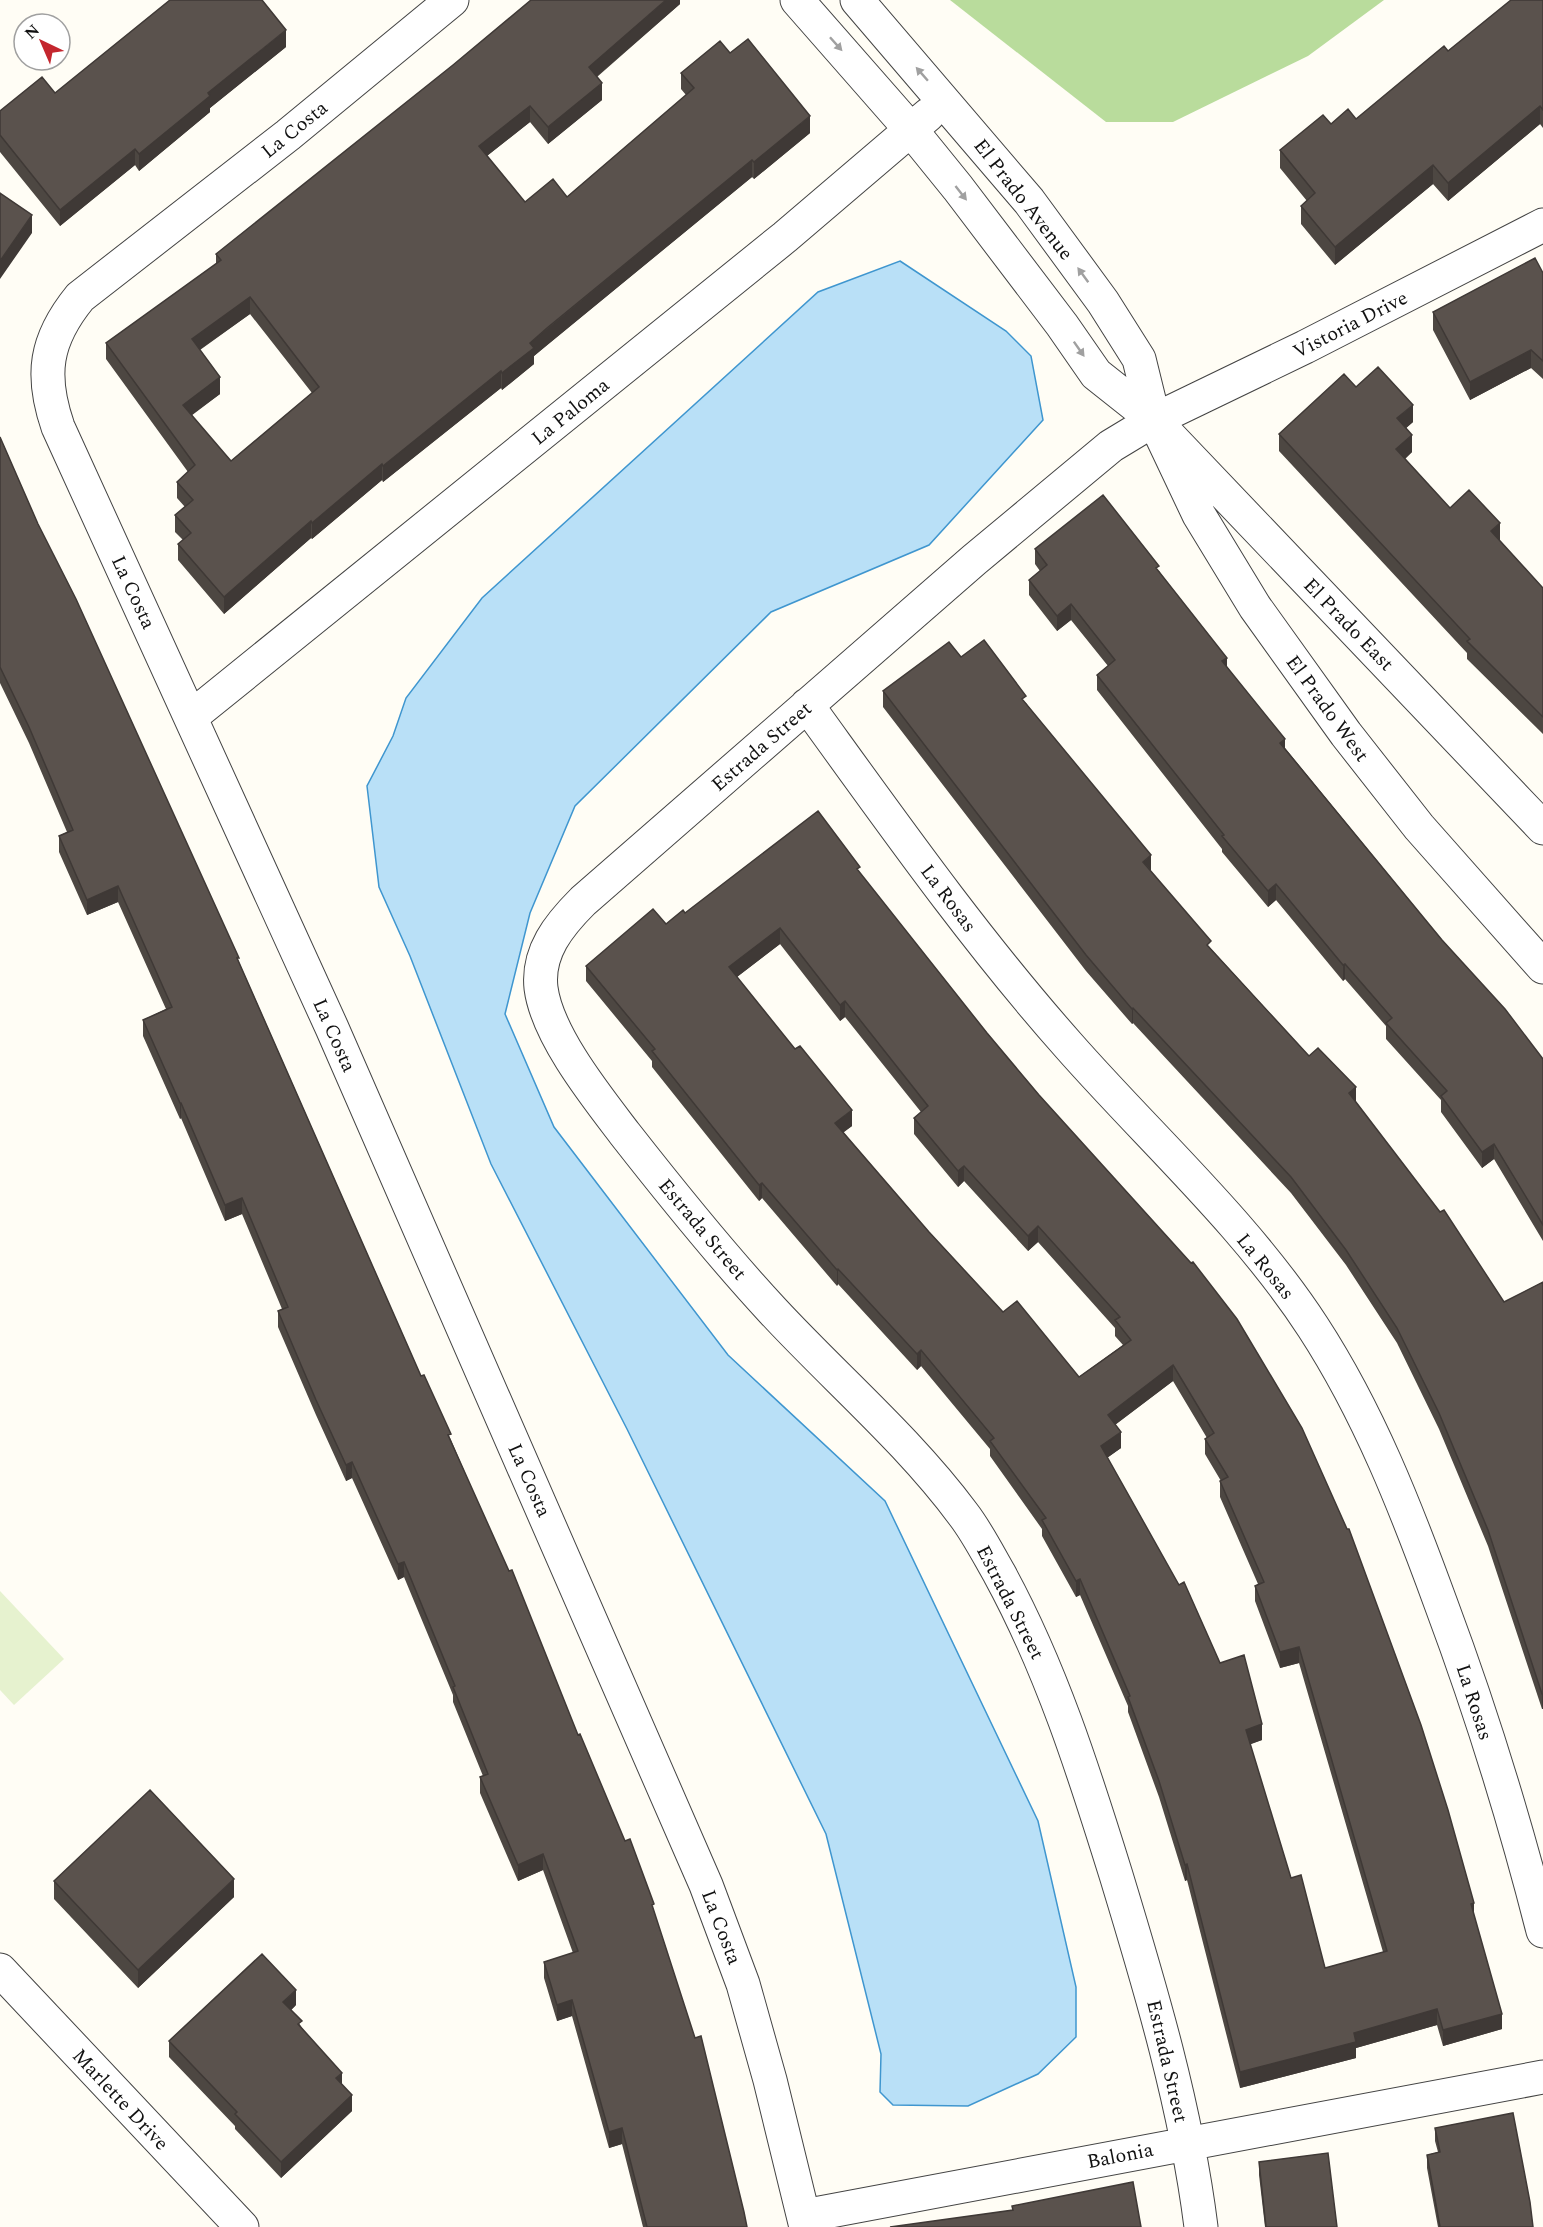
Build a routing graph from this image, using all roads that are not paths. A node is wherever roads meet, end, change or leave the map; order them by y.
1 (452, 0) edge
2 (797, 0) edge
3 (857, 0) edge
4 (945, 100) junction
5 (911, 130) junction
6 (1543, 225) edge
7 (1154, 420) junction
8 (807, 705) junction
9 (192, 717) junction
10 (1543, 828) edge
11 (1543, 968) edge
12 (1543, 1931) edge
13 (0, 1970) edge
14 (1543, 2077) edge
15 (1188, 2142) junction
16 (805, 2222) edge
17 (242, 2227) edge
18 (1201, 2227) edge

1 - 9 street, La Costa
2 -> 5 street, El Prado East
4 -> 3 street, El Prado Avenue
4 - 5 street, La Paloma
7 -> 4 street, El Prado Avenue
5 -> 7 street, El Prado East
5 - 9 street, La Paloma
6 - 7 street, Vistoria Drive
7 - 8 street, Estrada Street
7 - 10 street, El Prado East
7 - 11 street, El Prado West
8 - 12 street, La Rosas
8 - 15 street, Estrada Street
9 - 16 street, La Costa
13 - 17 street, Marlette Drive
14 - 15 street, Balonia
15 - 16 street, Balonia
15 - 18 street, Estrada Street

